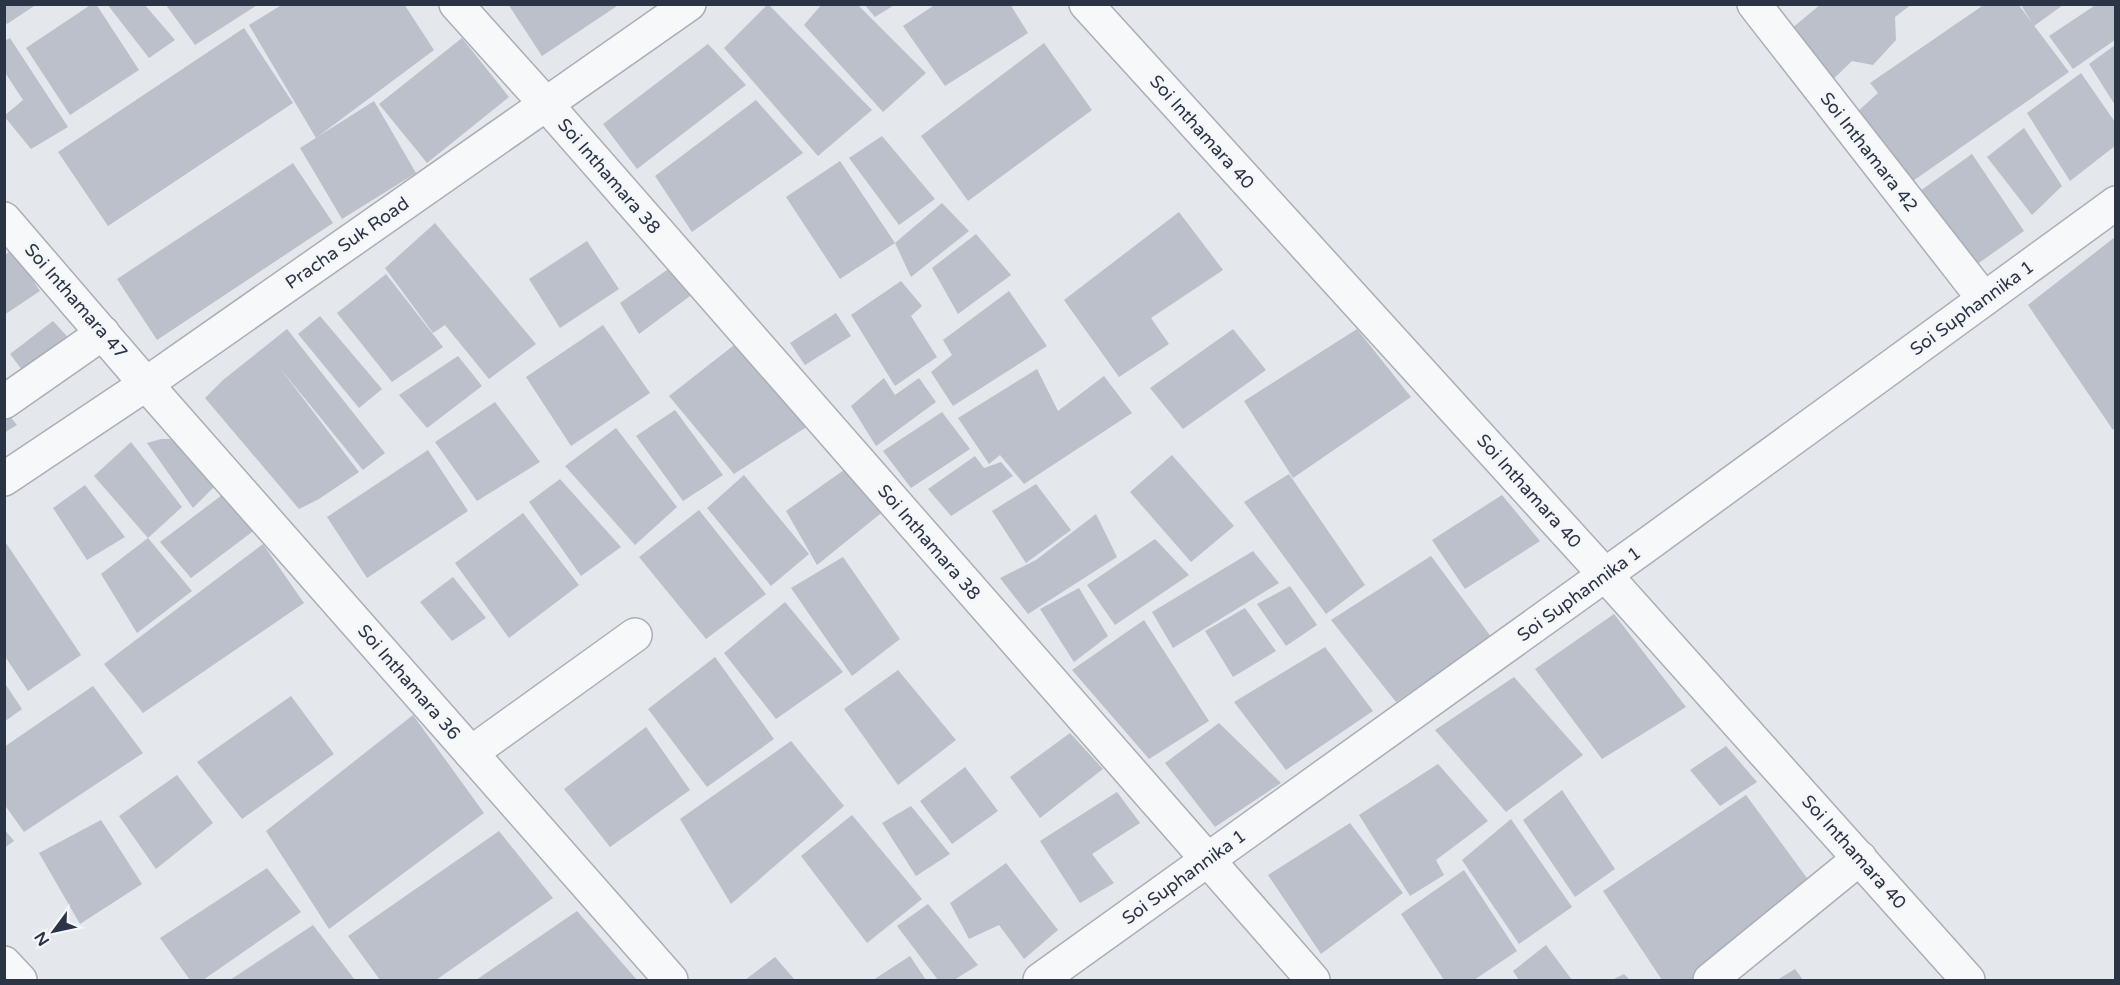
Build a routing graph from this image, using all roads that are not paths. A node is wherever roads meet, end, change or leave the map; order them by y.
1 (456, 4) edge
2 (689, 4) edge
3 (1086, 4) edge
4 (1754, 4) edge
5 (545, 104) junction
6 (2115, 203) edge
7 (4, 219) edge
8 (1984, 299) junction
9 (103, 333) junction
10 (146, 384) junction
11 (4, 402) edge
12 (4, 480) edge
13 (1605, 575) junction
14 (635, 635) dead end
15 (471, 753) junction
16 (1860, 858) junction
17 (1208, 861) junction
18 (4, 963) edge
19 (20, 981) edge
20 (671, 981) edge
21 (1040, 981) edge
22 (1313, 981) edge
23 (1710, 981) edge
24 (1968, 981) edge

1 - 5 street, Soi Inthamara 38
2 - 5 street, Pracha Suk Road
3 - 13 street, Soi Inthamara 40
4 - 8 street, Soi Inthamara 42
5 - 10 street, Pracha Suk Road
5 - 17 street, Soi Inthamara 38
6 - 8 street, Soi Suphannika 1
7 - 9 street, Soi Inthamara 47
8 - 13 street, Soi Suphannika 1
9 - 10 street, Soi Inthamara 47
9 - 11 street
10 - 12 street, Pracha Suk Road
10 - 15 street, Soi Inthamara 36
13 - 16 street, Soi Inthamara 40
13 - 17 street, Soi Suphannika 1
14 - 15 street
15 - 20 street, Soi Inthamara 36
16 - 23 street
16 - 24 street, Soi Inthamara 40
17 - 21 street, Soi Suphannika 1
17 - 22 street, Soi Inthamara 38
18 - 19 street

